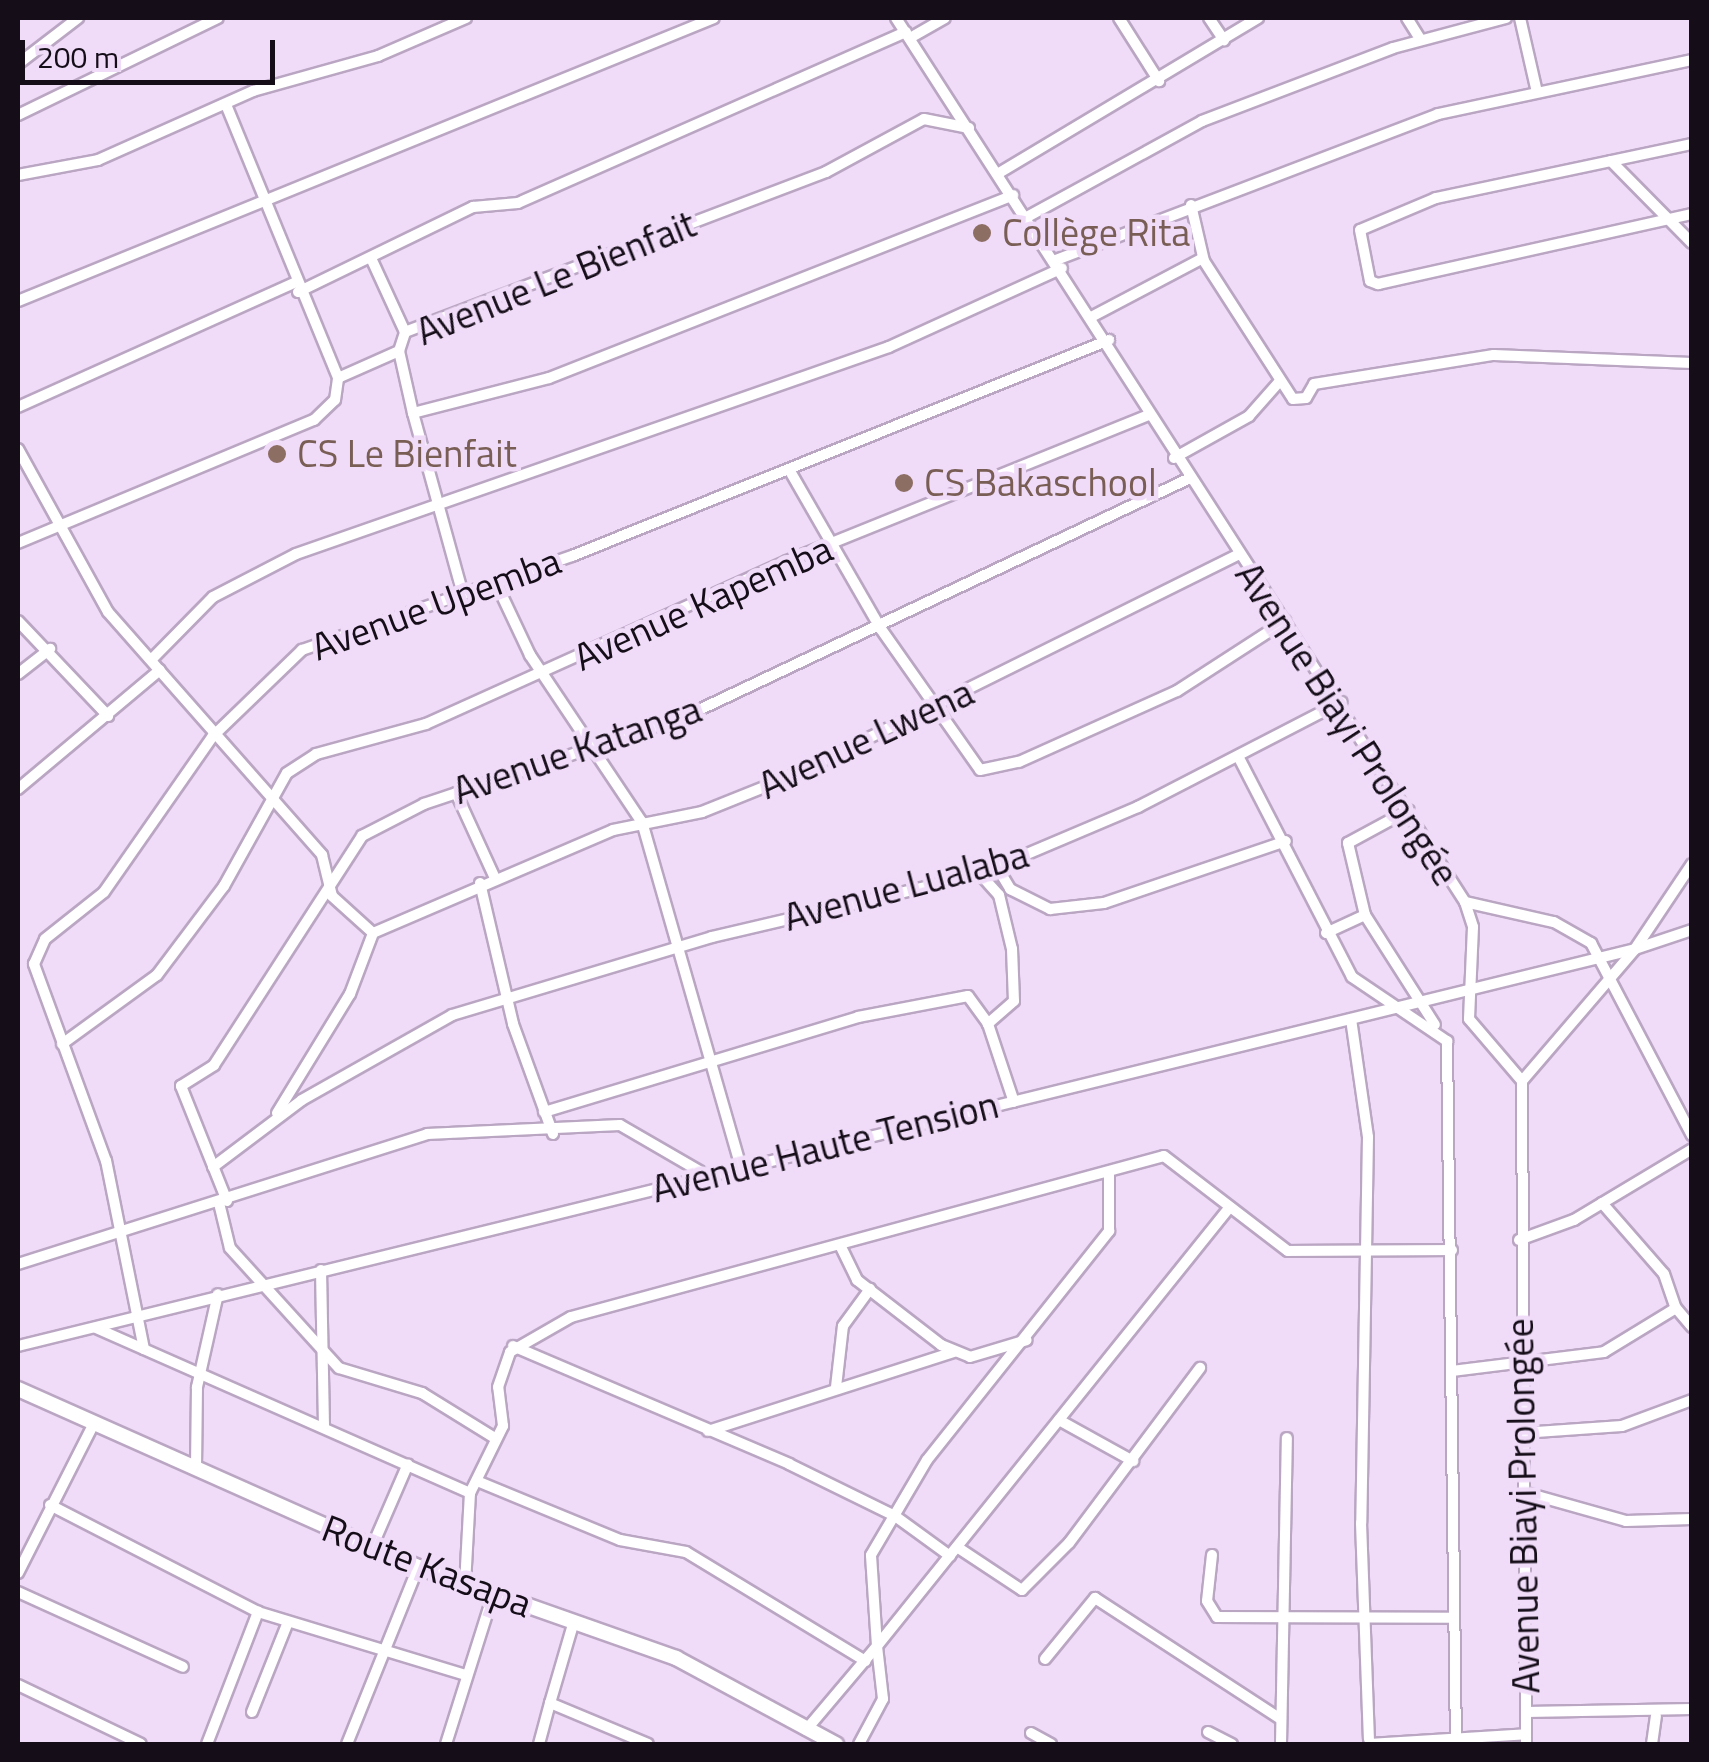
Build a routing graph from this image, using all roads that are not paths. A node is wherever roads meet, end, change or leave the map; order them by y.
1 (78, 18) edge
2 (218, 18) edge
3 (466, 18) edge
4 (714, 18) edge
5 (896, 18) edge
6 (945, 18) edge
7 (1118, 18) edge
8 (1209, 18) edge
9 (1258, 18) edge
10 (1407, 18) edge
11 (1506, 18) edge
12 (1520, 18) edge
13 (908, 35) junction
14 (1420, 39) junction
15 (1224, 40) junction
16 (1692, 60) edge
17 (18, 64) edge
18 (1159, 81) junction
19 (1537, 92) junction
20 (227, 107) junction
21 (18, 115) edge
22 (969, 128) junction
23 (1692, 144) edge
24 (1611, 161) junction
25 (1000, 173) junction
26 (18, 174) edge
27 (1013, 194) junction
28 (268, 198) junction
29 (1191, 205) junction
30 (1692, 214) edge
31 (1027, 217) junction
32 (1663, 218) junction
33 (1692, 244) edge
34 (371, 258) junction
35 (1203, 258) junction
36 (1059, 264) junction
37 (296, 288) junction
38 (18, 301) edge
39 (1094, 316) junction
40 (405, 332) junction
41 (1108, 340) junction
42 (399, 352) junction
43 (1692, 363) edge
44 (338, 378) junction
45 (1280, 381) junction
46 (18, 407) edge
47 (413, 413) junction
48 (1149, 415) junction
49 (18, 450) edge
50 (1174, 458) junction
51 (790, 471) junction
52 (1188, 480) junction
53 (439, 508) junction
54 (64, 526) junction
55 (18, 544) edge
56 (833, 545) junction
57 (1237, 556) junction
58 (496, 583) junction
59 (463, 594) junction
60 (18, 620) edge
61 (1285, 622) junction
62 (881, 629) junction
63 (50, 649) junction
64 (152, 659) junction
65 (160, 670) junction
66 (18, 674) edge
67 (544, 675) junction
68 (1341, 702) junction
69 (935, 705) junction
70 (108, 716) junction
71 (213, 736) junction
72 (593, 749) junction
73 (1240, 758) junction
74 (18, 789) edge
75 (456, 792) junction
76 (269, 799) junction
77 (1409, 810) junction
78 (642, 822) junction
79 (1286, 841) junction
80 (1692, 864) edge
81 (998, 868) junction
82 (980, 874) junction
83 (330, 876) junction
84 (495, 878) junction
85 (480, 884) junction
86 (1465, 902) junction
87 (1365, 915) junction
88 (1692, 930) edge
89 (1326, 933) junction
90 (373, 934) junction
91 (675, 949) junction
92 (1634, 950) junction
93 (1597, 958) junction
94 (1606, 982) junction
95 (1466, 986) junction
96 (506, 996) junction
97 (1422, 997) junction
98 (1398, 1005) junction
99 (1350, 1019) junction
100 (988, 1024) junction
101 (1435, 1025) junction
102 (62, 1044) junction
103 (709, 1055) junction
104 (1522, 1081) junction
105 (1014, 1102) junction
106 (544, 1112) junction
107 (274, 1119) junction
108 (553, 1134) junction
109 (1692, 1136) edge
110 (1692, 1149) edge
111 (213, 1167) junction
112 (742, 1167) junction
113 (1108, 1175) junction
114 (708, 1176) junction
115 (223, 1202) junction
116 (1602, 1202) junction
117 (1230, 1206) junction
118 (120, 1233) junction
119 (1519, 1240) junction
120 (1367, 1246) junction
121 (841, 1248) junction
122 (1452, 1250) junction
123 (18, 1264) edge
124 (321, 1270) junction
125 (267, 1281) junction
126 (870, 1289) junction
127 (218, 1294) junction
128 (1676, 1308) junction
129 (138, 1316) junction
130 (1692, 1327) edge
131 (95, 1328) junction
132 (1028, 1340) junction
133 (320, 1342) junction
134 (18, 1346) edge
135 (512, 1346) junction
136 (144, 1349) junction
137 (954, 1352) junction
138 (1200, 1368) dead end
139 (1521, 1368) junction
140 (1452, 1371) junction
141 (202, 1373) junction
142 (836, 1388) junction
143 (18, 1389) edge
144 (1692, 1400) edge
145 (1059, 1420) junction
146 (94, 1425) junction
147 (324, 1426) junction
148 (707, 1432) junction
149 (1522, 1433) junction
150 (494, 1438) junction
151 (1287, 1438) dead end
152 (1133, 1461) junction
153 (408, 1464) junction
154 (196, 1468) junction
155 (477, 1481) junction
156 (1523, 1492) junction
157 (470, 1493) junction
158 (50, 1504) junction
159 (894, 1516) junction
160 (1692, 1520) edge
161 (372, 1547) junction
162 (954, 1552) junction
163 (1212, 1555) dead end
164 (418, 1567) junction
165 (18, 1573) edge
166 (465, 1585) junction
167 (18, 1592) edge
168 (493, 1595) junction
169 (258, 1612) junction
170 (1282, 1618) junction
171 (1452, 1618) junction
172 (1366, 1619) junction
173 (574, 1621) junction
174 (288, 1622) junction
175 (878, 1646) junction
176 (386, 1656) junction
177 (1045, 1658) dead end
178 (865, 1661) junction
179 (183, 1667) dead end
180 (466, 1675) junction
181 (18, 1685) edge
182 (550, 1703) junction
183 (1692, 1709) edge
184 (252, 1712) dead end
185 (1526, 1712) junction
186 (1656, 1716) junction
187 (1279, 1718) junction
188 (806, 1730) junction
189 (1208, 1732) dead end
190 (1031, 1733) dead end
191 (1526, 1739) edge
192 (1456, 1740) edge
193 (1369, 1741) edge
194 (141, 1744) edge
195 (208, 1744) edge
196 (347, 1744) edge
197 (446, 1744) edge
198 (539, 1744) edge
199 (648, 1744) edge
200 (832, 1744) edge
201 (858, 1744) edge
202 (1051, 1744) edge
203 (1232, 1744) edge
204 (1281, 1744) edge
205 (1652, 1744) edge

1 - 17 street
2 - 21 street
3 - 20 street
4 - 28 street
5 - 13 street, Avenue Biayi Prolongée
6 - 13 street
7 - 18 street
8 - 15 street
9 - 15 street
10 - 14 street
11 - 14 street
12 - 19 street
13 - 22 street, Avenue Biayi Prolongée
13 - 34 street
14 - 31 street
15 - 18 street
16 - 19 street
18 - 25 street
19 - 29 street
20 - 26 street
20 - 28 street
22 - 25 street, Avenue Biayi Prolongée
22 - 40 street, Avenue Le Bienfait
23 - 24 street
24 - 32 street
24 - 32 street
25 - 27 street, Avenue Biayi Prolongée
27 - 31 street, Avenue Biayi Prolongée
27 - 47 street
28 - 37 street
28 - 38 street
29 - 35 street
29 - 36 street
30 - 32 street
31 - 36 street, Avenue Biayi Prolongée
32 - 33 street
34 - 37 street
34 - 40 street
35 - 39 street
35 - 45 street
36 - 39 street, Avenue Biayi Prolongée
36 - 53 street
37 - 44 street
37 - 46 street
39 - 41 street, Avenue Biayi Prolongée
40 - 42 street, Avenue Le Bienfait
41 - 48 street, Avenue Biayi Prolongée
41 - 51 street, Avenue Upemba
42 - 44 street, Avenue Le Bienfait
42 - 47 street
43 - 45 street
44 - 54 street
45 - 50 street
47 - 53 street
48 - 50 street, Avenue Biayi Prolongée
48 - 56 street, Avenue Kapemba
49 - 54 street
50 - 52 street, Avenue Biayi Prolongée
51 - 56 street
51 - 58 street, Avenue Upemba
52 - 57 street, Avenue Biayi Prolongée
52 - 62 street, Avenue Katanga
53 - 59 street
53 - 64 street
54 - 55 street
54 - 64 street
56 - 62 street
56 - 67 street, Avenue Kapemba
57 - 61 street, Avenue Biayi Prolongée
57 - 69 street, Avenue Lwena
58 - 59 street, Avenue Upemba
58 - 67 street
59 - 71 street, Avenue Upemba
60 - 63 street
61 - 68 street, Avenue Biayi Prolongée
61 - 69 street
62 - 69 street
62 - 72 street, Avenue Katanga
63 - 66 street
63 - 70 street
64 - 65 street
65 - 70 street
65 - 71 street
67 - 72 street
67 - 76 street, Avenue Kapemba
68 - 73 street, Avenue Lualaba
68 - 77 street, Avenue Biayi Prolongée
69 - 78 street, Avenue Lwena
70 - 74 street
71 - 76 street
71 - 102 street, Avenue Upemba
72 - 75 street, Avenue Katanga
72 - 78 street
73 - 79 street
73 - 81 street, Avenue Lualaba
75 - 83 street, Avenue Katanga
75 - 84 street
76 - 83 street
76 - 102 street, Avenue Kapemba
77 - 86 street, Avenue Biayi Prolongée
77 - 87 street
78 - 84 street, Avenue Lwena
78 - 91 street
79 - 81 street
79 - 89 street
80 - 92 street
81 - 82 street, Avenue Lualaba
82 - 91 street, Avenue Lualaba
82 - 100 street
83 - 90 street
83 - 111 street, Avenue Katanga
84 - 85 street, Avenue Lwena
85 - 90 street, Avenue Lwena
85 - 96 street
86 - 93 street
86 - 95 street, Avenue Biayi Prolongée
87 - 89 street
87 - 97 street
88 - 92 street, Avenue Haute Tension
89 - 98 street
90 - 107 street
91 - 96 street, Avenue Lualaba
91 - 103 street
92 - 93 street, Avenue Haute Tension
92 - 94 street
93 - 94 street
93 - 95 street, Avenue Haute Tension
94 - 104 street
94 - 109 street
95 - 97 street, Avenue Haute Tension
95 - 104 street, Avenue Biayi Prolongée
96 - 106 street
96 - 107 street, Avenue Lualaba
97 - 98 street, Avenue Haute Tension
97 - 101 street
98 - 99 street, Avenue Haute Tension
98 - 101 street
99 - 105 street, Avenue Haute Tension
99 - 120 street
100 - 103 street
100 - 105 street
101 - 122 street
102 - 118 street, Avenue Upemba
103 - 106 street
103 - 112 street
104 - 119 street, Avenue Biayi Prolongée
105 - 112 street, Avenue Haute Tension
106 - 108 street
107 - 111 street
108 - 114 street
108 - 115 street
110 - 116 street
111 - 115 street, Avenue Katanga
112 - 114 street, Avenue Haute Tension
113 - 117 street
113 - 121 street
113 - 132 street
114 - 124 street, Avenue Haute Tension
115 - 118 street
115 - 125 street, Avenue Katanga
116 - 119 street
116 - 128 street
117 - 120 street
117 - 145 street
118 - 123 street
118 - 129 street, Avenue Upemba
119 - 139 street, Avenue Biayi Prolongée
120 - 122 street
120 - 172 street
121 - 126 street
121 - 135 street
122 - 140 street
124 - 125 street, Avenue Haute Tension
124 - 133 street
125 - 127 street, Avenue Haute Tension
125 - 133 street, Avenue Katanga
126 - 137 street
126 - 142 street
127 - 129 street, Avenue Haute Tension
127 - 141 street
128 - 130 street
128 - 139 street
129 - 131 street, Avenue Haute Tension
129 - 136 street, Avenue Upemba
131 - 134 street, Avenue Haute Tension
131 - 136 street
132 - 137 street
132 - 159 street
133 - 147 street
133 - 150 street, Avenue Katanga
135 - 148 street
135 - 150 street
136 - 141 street
137 - 142 street
138 - 152 street
139 - 140 street
139 - 149 street, Avenue Biayi Prolongée
140 - 171 street
141 - 147 street
141 - 154 street
142 - 148 street
143 - 146 main road, Route Kasapa
144 - 149 street
145 - 152 street
145 - 162 street
146 - 154 main road, Route Kasapa
146 - 158 street
147 - 153 street
148 - 159 street
149 - 156 street, Avenue Biayi Prolongée
150 - 155 street
151 - 170 street
152 - 162 street
153 - 157 street
153 - 161 street
154 - 161 main road, Route Kasapa
155 - 157 street
155 - 178 street
156 - 160 street
156 - 185 street, Avenue Biayi Prolongée
157 - 166 street
158 - 165 street
158 - 169 street
159 - 162 street
159 - 175 street
161 - 164 main road, Route Kasapa
162 - 175 street
163 - 170 street
164 - 166 main road, Route Kasapa
164 - 176 street
166 - 168 main road, Route Kasapa
167 - 179 street
168 - 173 main road, Route Kasapa
168 - 180 street
169 - 174 street
169 - 195 street
170 - 172 street
170 - 187 street
171 - 172 street
171 - 192 street
172 - 193 street
173 - 182 street
173 - 188 main road, Route Kasapa
174 - 176 street
174 - 184 street
175 - 178 street
175 - 201 street
176 - 180 street
176 - 196 street
177 - 187 street
178 - 188 street
180 - 197 street
181 - 194 street
182 - 198 street
182 - 199 street
183 - 186 street
185 - 186 street
185 - 191 street, Avenue Biayi Prolongée
186 - 205 street
187 - 204 street
188 - 200 main road, Route Kasapa
189 - 203 street
190 - 202 street
191 - 192 street
192 - 193 street

